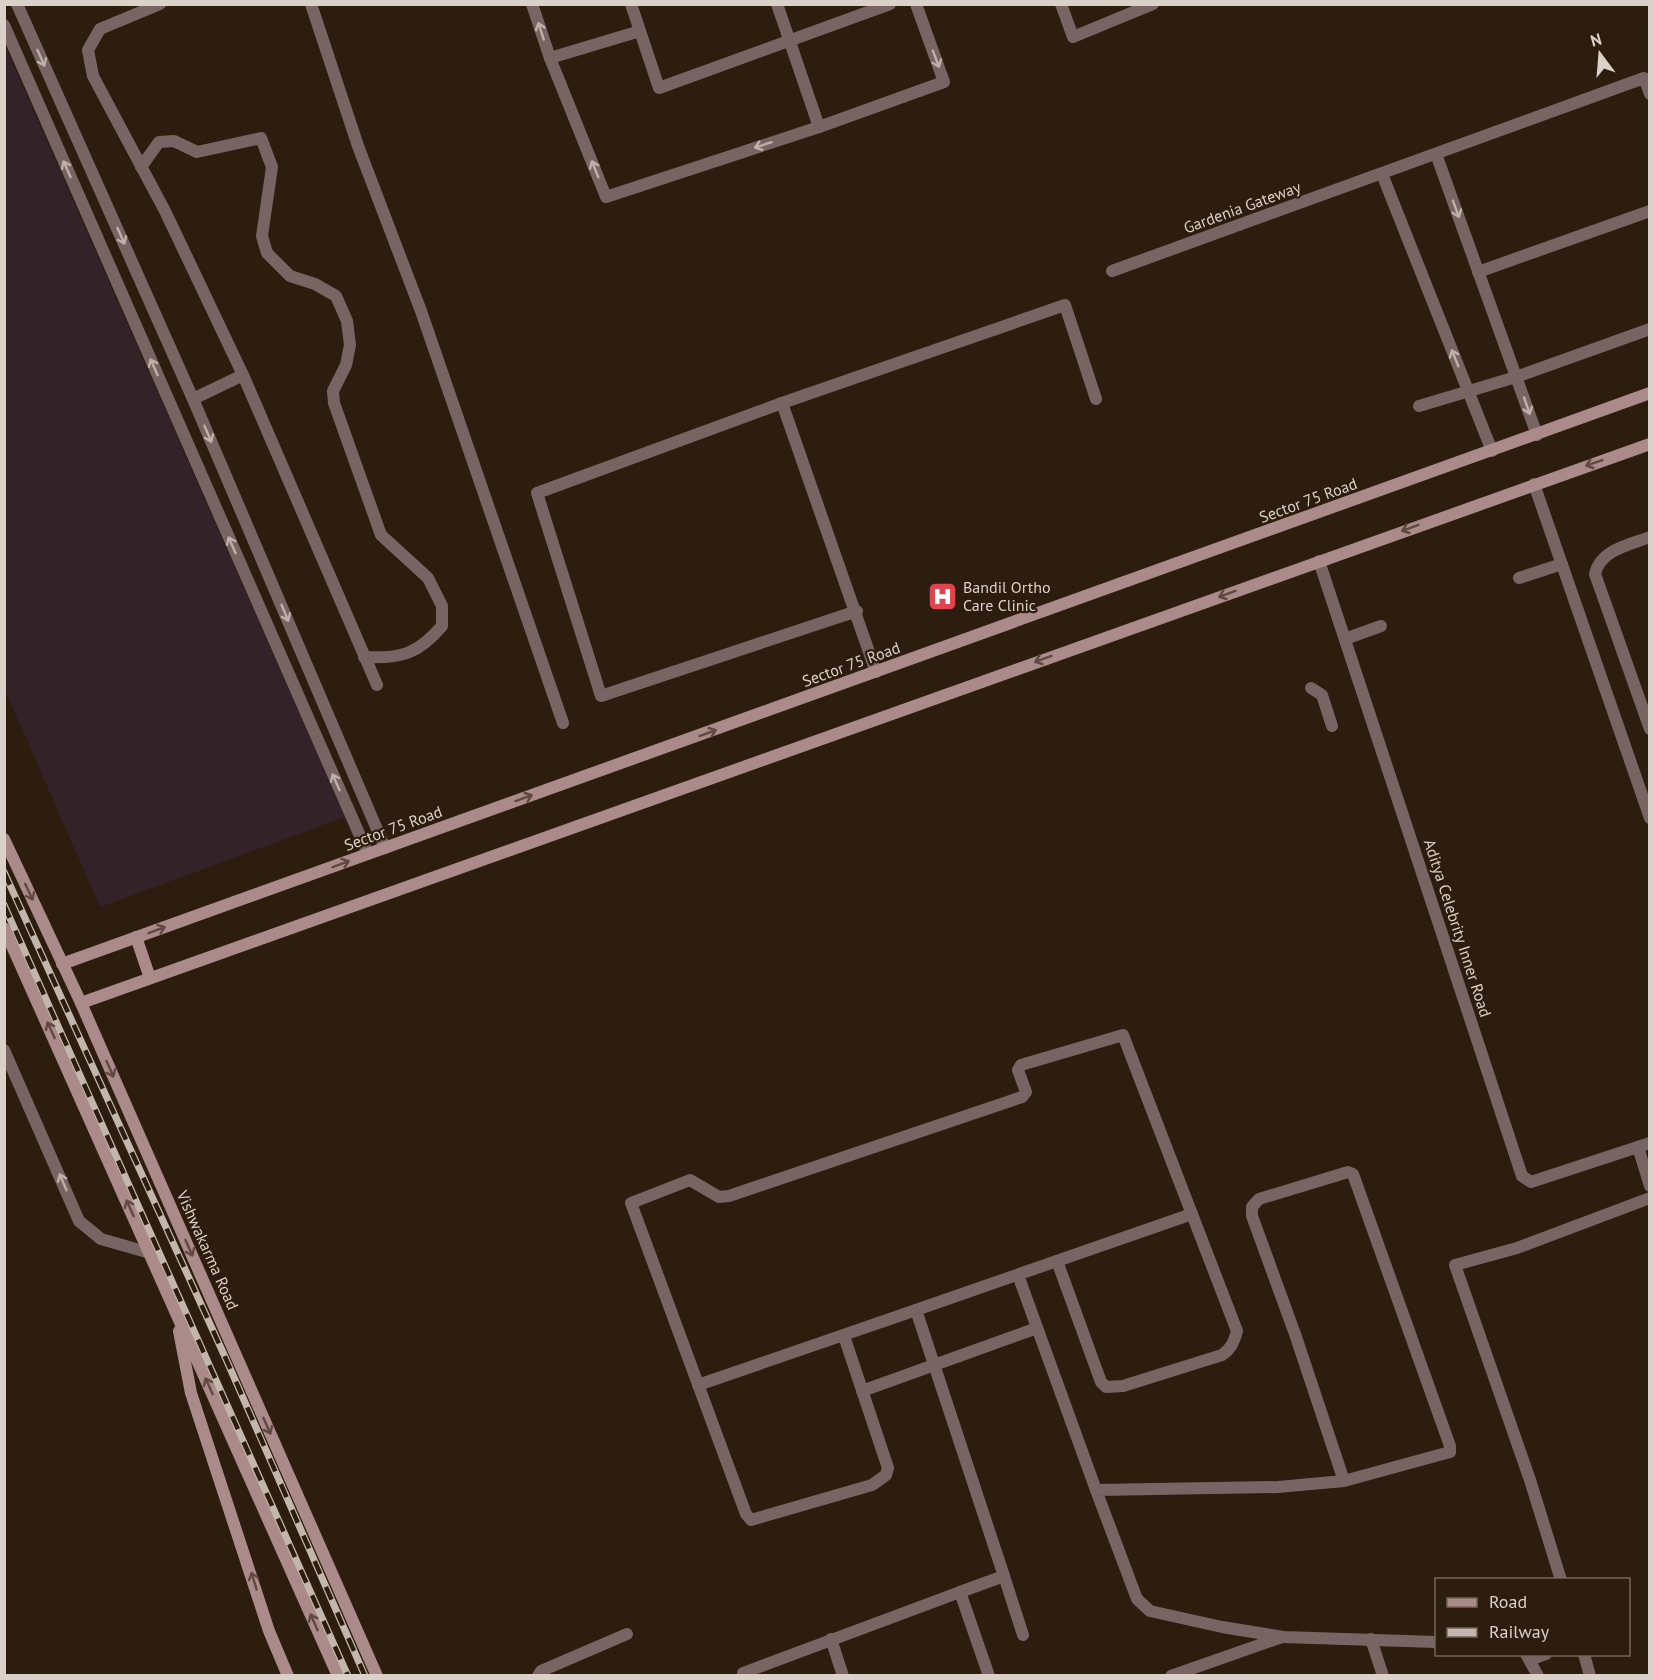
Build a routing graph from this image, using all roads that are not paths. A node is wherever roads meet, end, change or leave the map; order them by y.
1 (17, 4) edge
2 (160, 4) edge
3 (311, 4) edge
4 (532, 4) edge
5 (631, 4) edge
6 (777, 4) edge
7 (890, 4) edge
8 (916, 4) edge
9 (1061, 4) edge
10 (1153, 4) edge
11 (4, 25) edge
12 (640, 31) junction
13 (790, 41) junction
14 (550, 58) junction
15 (1650, 94) edge
16 (819, 127) junction
17 (1436, 154) junction
18 (141, 167) junction
19 (1382, 174) junction
20 (1650, 211) edge
21 (1112, 271) dead end
22 (1479, 272) junction
23 (1650, 329) edge
24 (243, 375) junction
25 (1516, 377) junction
26 (1468, 390) junction
27 (1650, 393) edge
28 (193, 399) junction
29 (1096, 399) dead end
30 (782, 403) junction
31 (1419, 406) dead end
32 (1536, 435) junction
33 (1650, 444) edge
34 (1492, 451) junction
35 (1534, 484) junction
36 (1650, 537) edge
37 (1319, 561) junction
38 (1562, 564) junction
39 (1519, 578) dead end
40 (857, 611) junction
41 (1381, 627) dead end
42 (1345, 639) junction
43 (364, 657) junction
44 (876, 672) junction
45 (377, 685) dead end
46 (1311, 688) dead end
47 (562, 723) dead end
48 (1332, 726) dead end
49 (1650, 729) edge
50 (1650, 818) edge
51 (4, 839) edge
52 (385, 848) junction
53 (368, 854) junction
54 (4, 928) edge
55 (136, 938) junction
56 (63, 964) junction
57 (150, 978) junction
58 (81, 1003) junction
59 (4, 1050) edge
60 (1644, 1145) edge
61 (1650, 1186) edge
62 (1650, 1198) edge
63 (1192, 1214) junction
64 (150, 1253) junction
65 (1057, 1261) junction
66 (1018, 1275) junction
67 (174, 1308) junction
68 (916, 1310) junction
69 (1038, 1328) junction
70 (844, 1336) junction
71 (934, 1365) junction
72 (698, 1385) junction
73 (862, 1391) junction
74 (1344, 1481) junction
75 (1096, 1490) junction
76 (1004, 1576) junction
77 (1560, 1578) edge
78 (960, 1592) junction
79 (627, 1634) dead end
80 (1023, 1635) dead end
81 (1283, 1637) junction
82 (831, 1639) junction
83 (1371, 1639) junction
84 (1435, 1642) edge
85 (1585, 1656) edge
86 (1528, 1657) edge
87 (743, 1673) dead end
88 (288, 1676) edge
89 (338, 1676) edge
90 (377, 1676) edge
91 (538, 1676) edge
92 (843, 1676) edge
93 (989, 1676) edge
94 (1171, 1676) edge
95 (1383, 1676) edge
96 (1538, 1676) edge
97 (1590, 1676) edge

1 -> 28 street
2 - 18 street
3 - 47 street
14 -> 4 street
5 - 12 street
6 - 13 street
7 - 13 street
8 -> 16 street
9 - 10 street
53 -> 11 street
12 - 13 street
12 - 14 street
13 - 16 street
16 -> 14 street
15 - 17 street, Gardenia Gateway
17 - 19 street, Gardenia Gateway
17 -> 22 street
18 - 24 street
18 - 43 street
19 - 21 street, Gardenia Gateway
26 -> 19 street
20 - 22 street
22 - 25 street
23 - 25 street
24 - 28 street
24 - 43 street
25 - 26 street
25 -> 32 street
26 - 31 street
26 - 34 street
27 - 32 street, Sector 75 Road
28 -> 52 street
29 - 30 street
30 - 40 street
30 - 40 street
32 - 34 street, Sector 75 Road
33 -> 35 street
34 - 44 street, Sector 75 Road
35 -> 37 street
35 - 38 street
36 - 49 street
37 - 42 street, Aditya Celebrity Inner Road
37 -> 57 street
38 - 39 street
38 - 50 street
40 - 44 street
41 - 42 street
42 - 60 street, Aditya Celebrity Inner Road
43 - 45 street
52 -> 44 street, Sector 75 Road
46 - 48 street
51 -> 56 street, Vishwakarma Road
52 - 53 street, Sector 75 Road
55 -> 53 street, Sector 75 Road
64 -> 54 street
55 - 56 street, Sector 75 Road
55 - 57 street
56 - 58 street, Vishwakarma Road
57 - 58 street
58 -> 90 street, Vishwakarma Road
64 -> 59 street
60 - 61 street
62 - 77 street
63 - 65 street
63 - 65 street
63 - 72 street
64 - 67 street
65 - 66 street
66 - 68 street
66 - 69 street
88 -> 67 street
89 -> 67 street
68 - 70 street
68 - 71 street
69 - 71 street
69 - 75 street
70 - 72 street
70 - 73 street
71 - 73 street
71 - 76 street
72 - 73 street
74 - 74 street
74 - 75 street
75 - 81 street
76 - 78 street
76 - 80 street
78 - 82 street
78 - 93 street
79 - 91 street
81 - 83 street
81 - 94 street
82 - 87 street
82 - 92 street
83 - 84 street
83 - 95 street
85 - 97 street
86 - 96 street

